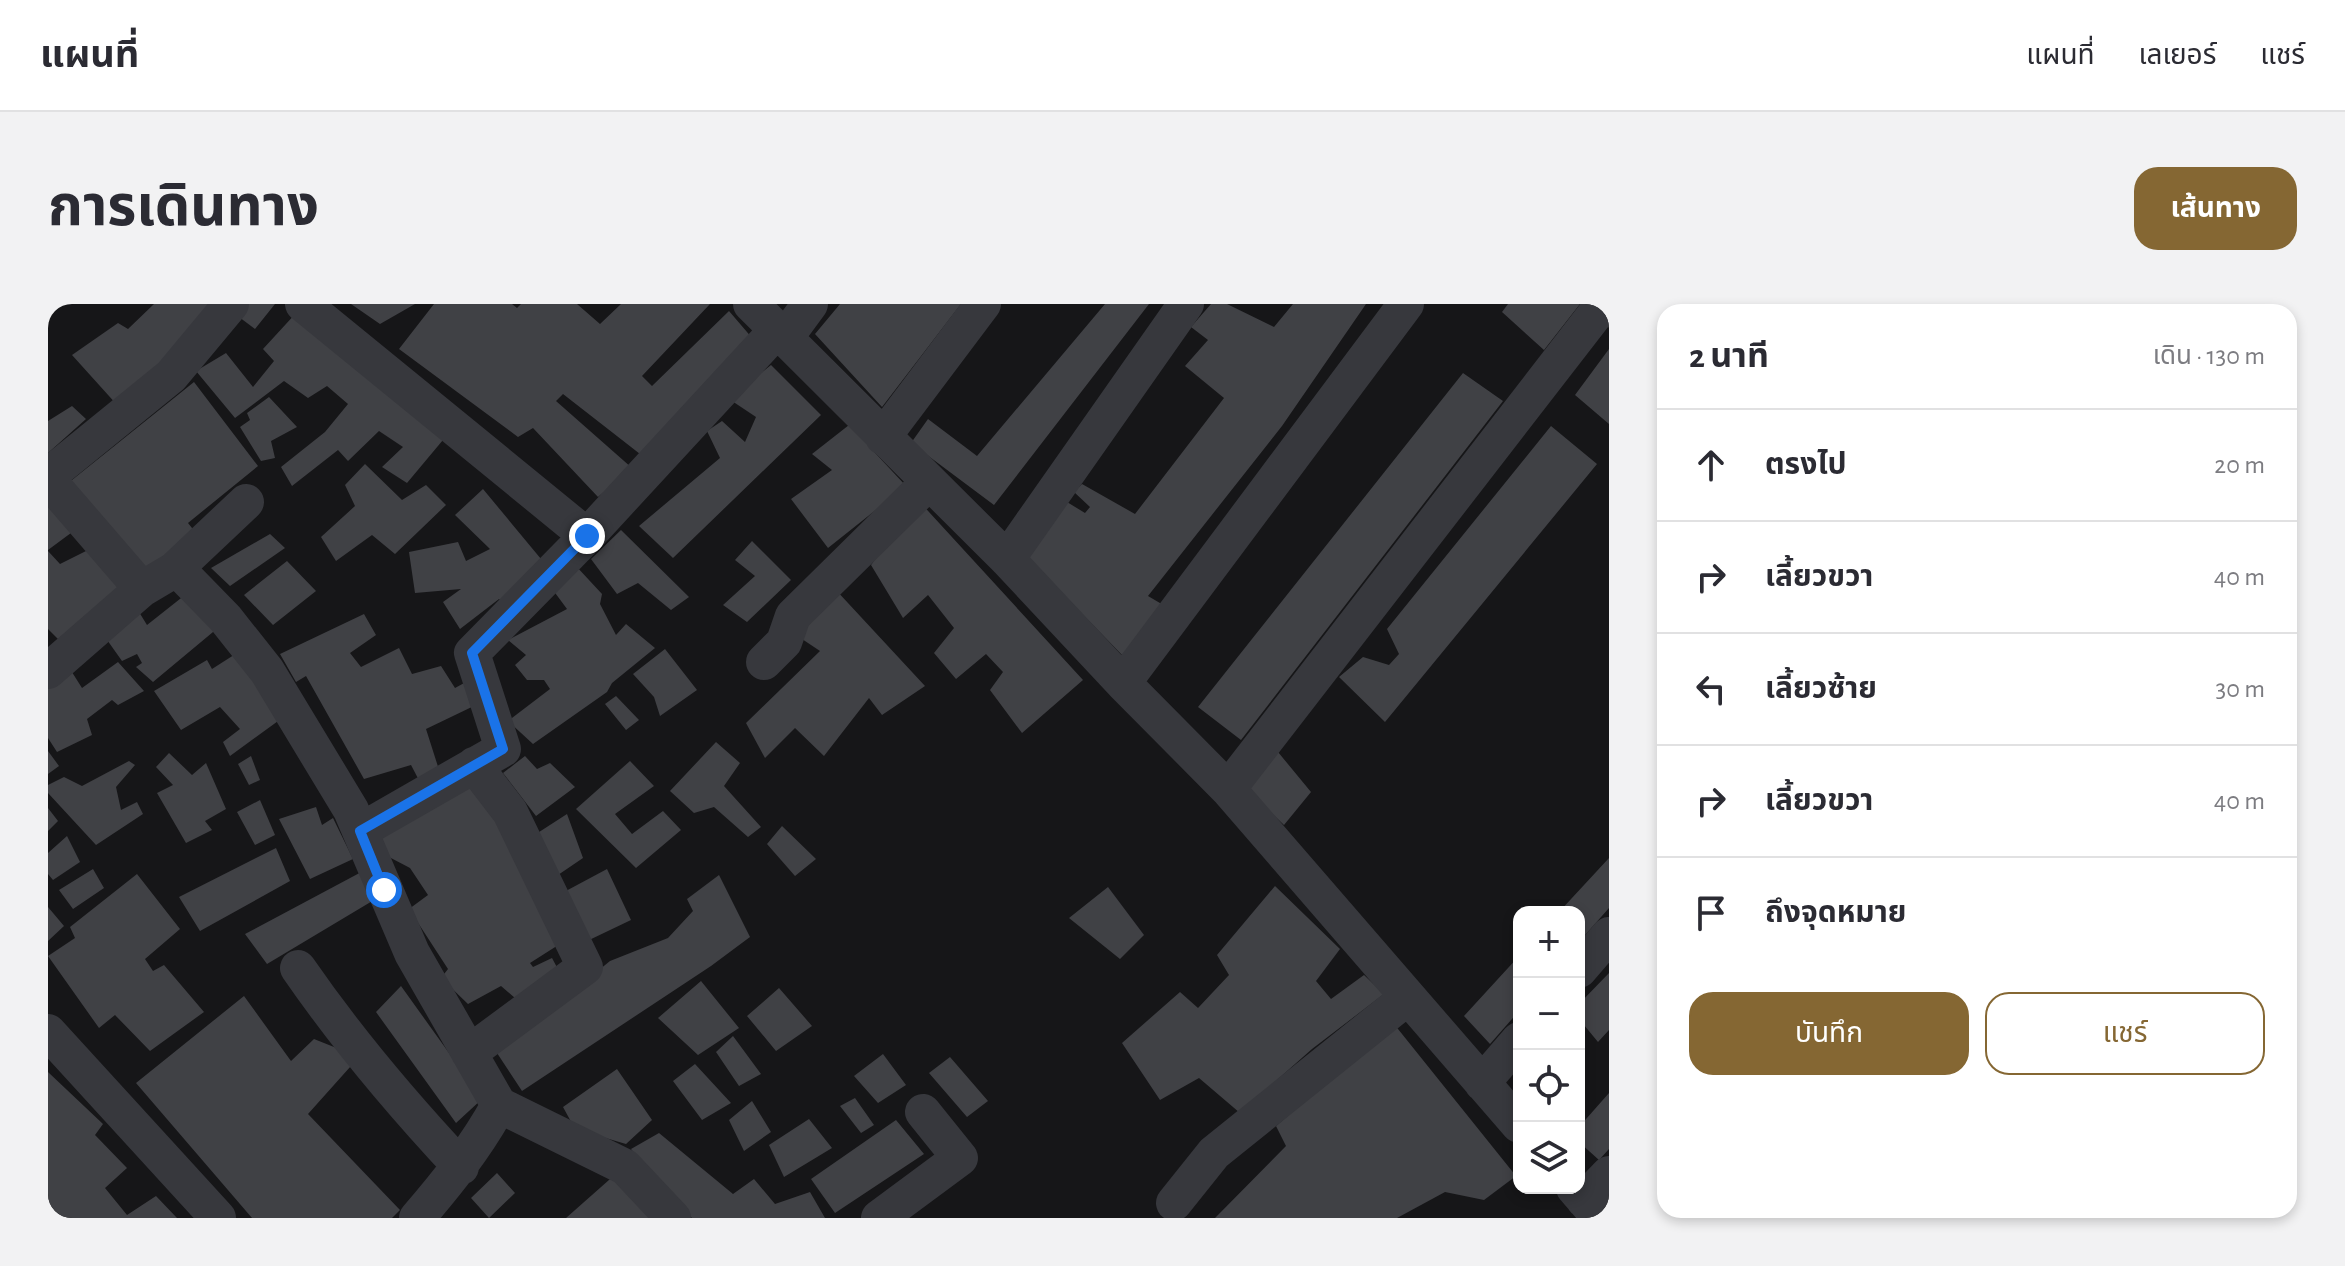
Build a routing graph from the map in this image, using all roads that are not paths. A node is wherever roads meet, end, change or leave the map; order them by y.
1 (231, 304) edge
2 (303, 304) edge
3 (751, 304) edge
4 (810, 304) edge
5 (983, 304) edge
6 (1186, 304) edge
7 (1406, 304) edge
8 (1603, 304) edge
9 (781, 334) junction
10 (883, 437) junction
11 (48, 478) edge
12 (929, 482) junction
13 (246, 502) dead end
14 (587, 536) junction
15 (1007, 559) junction
16 (174, 570) junction
17 (142, 589) junction
18 (764, 662) dead end
19 (48, 671) edge
20 (1123, 683) junction
21 (474, 765) junction
22 (1228, 789) junction
23 (360, 831) junction
24 (1609, 935) edge
25 (1585, 963) edge
26 (298, 968) dead end
27 (1408, 997) junction
28 (48, 1032) edge
29 (1513, 1047) edge
30 (469, 1053) junction
31 (1482, 1083) junction
32 (499, 1105) junction
33 (923, 1112) dead end
34 (1516, 1122) edge
35 (461, 1167) junction
36 (1609, 1174) edge
37 (1586, 1202) edge
38 (1174, 1203) dead end
39 (218, 1218) edge
40 (417, 1218) edge
41 (673, 1218) edge
42 (879, 1218) edge

1 - 11 street
2 - 14 street
3 - 9 street
4 - 9 street
5 - 10 street
6 - 15 street
7 - 20 street
8 - 22 street
9 - 10 street
9 - 14 street
10 - 12 street
11 - 17 street
12 - 15 street
12 - 18 street
13 - 16 street
14 - 21 street
15 - 20 street
16 - 17 street
16 - 23 street
17 - 19 street
20 - 22 street
21 - 23 street
21 - 30 street
22 - 27 street
23 - 30 street
24 - 25 street
26 - 35 street
27 - 31 street
27 - 38 street
28 - 39 street
29 - 31 street
30 - 32 street
31 - 34 street
32 - 35 street
32 - 41 street
33 - 42 street
35 - 40 street
36 - 37 street

